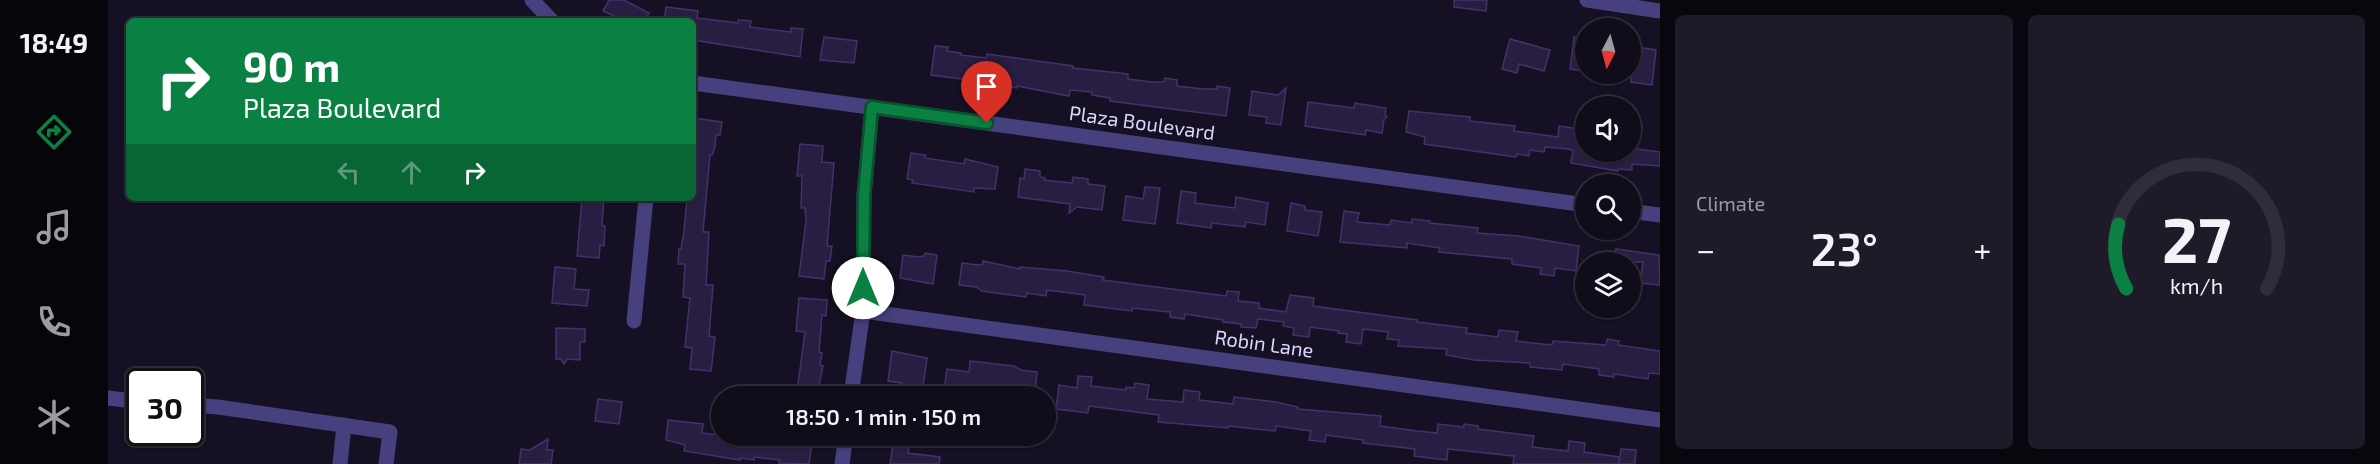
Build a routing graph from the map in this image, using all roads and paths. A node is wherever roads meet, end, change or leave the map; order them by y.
1 (532, 0) edge
2 (1587, 0) edge
3 (1660, 10) edge
4 (549, 18) edge
5 (696, 83) edge
6 (872, 107) junction
7 (646, 201) edge
8 (1575, 203) edge
9 (1641, 212) edge
10 (1660, 215) edge
11 (863, 311) junction
12 (634, 321) dead end
13 (852, 386) edge
14 (108, 398) edge
15 (126, 400) edge
16 (204, 407) edge
17 (1660, 420) edge
18 (344, 425) junction
19 (844, 446) edge
20 (340, 464) edge
21 (386, 464) edge
22 (842, 464) edge

1 - 4 street
2 - 3 street
5 - 6 street, Plaza Boulevard
6 - 8 street, Plaza Boulevard
6 - 11 street
7 - 12 street
9 - 10 street
11 - 13 street
11 - 17 street, Robin Lane
14 - 15 street
16 - 18 street
18 - 20 street
18 - 21 street
19 - 22 street

